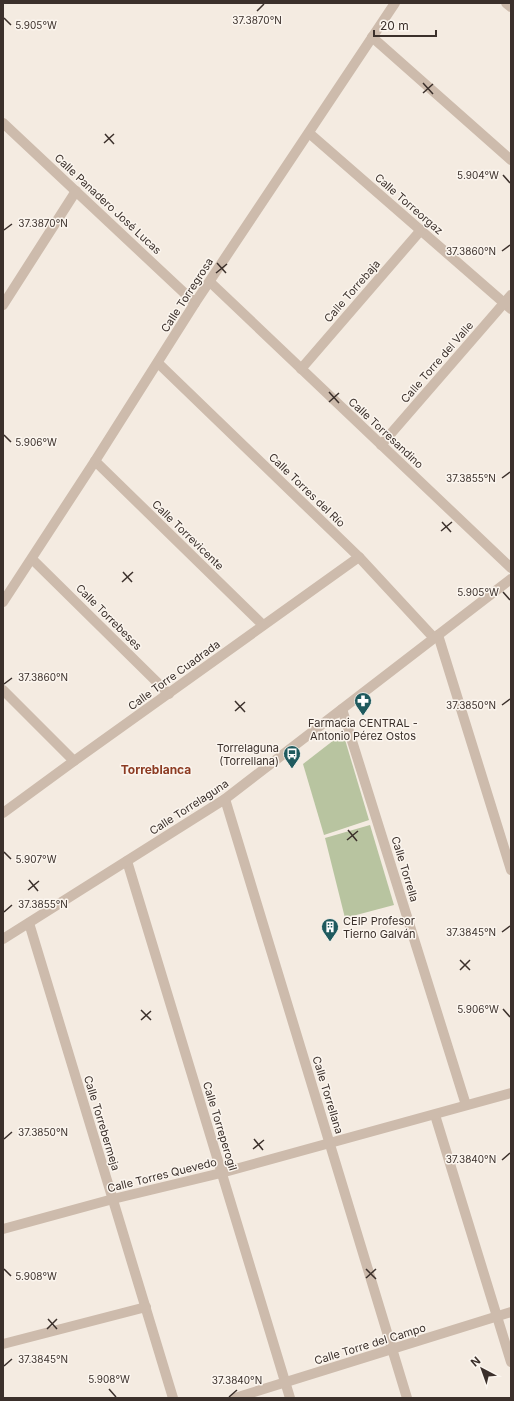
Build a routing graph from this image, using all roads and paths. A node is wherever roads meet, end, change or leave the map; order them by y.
1 (395, 3) edge
2 (506, 3) edge
3 (511, 8) edge
4 (372, 37) junction
5 (3, 123) edge
6 (309, 133) junction
7 (511, 160) edge
8 (76, 191) junction
9 (421, 230) junction
10 (210, 282) junction
11 (511, 295) edge
12 (196, 303) junction
13 (3, 305) edge
14 (508, 306) edge
15 (158, 363) junction
16 (301, 369) junction
17 (381, 445) junction
18 (95, 461) junction
19 (359, 557) junction
20 (32, 558) junction
21 (511, 568) edge
22 (511, 579) edge
23 (3, 602) edge
24 (263, 625) junction
25 (436, 636) junction
26 (3, 690) edge
27 (169, 694) junction
28 (342, 709) junction
29 (74, 761) junction
30 (225, 800) junction
31 (3, 813) edge
32 (127, 861) junction
33 (511, 870) edge
34 (29, 923) junction
35 (3, 939) edge
36 (511, 1094) edge
37 (466, 1105) junction
38 (435, 1115) junction
39 (330, 1143) junction
40 (221, 1173) junction
41 (112, 1199) junction
42 (3, 1229) edge
43 (146, 1307) junction
44 (511, 1312) edge
45 (497, 1316) junction
46 (3, 1344) edge
47 (392, 1349) junction
48 (511, 1362) edge
49 (285, 1382) junction
50 (173, 1398) edge
51 (235, 1398) edge
52 (290, 1398) edge
53 (406, 1398) edge

1 - 4 street, Calle Torregrosa
2 - 3 street
4 - 6 street, Calle Torregrosa
4 - 7 street
5 - 8 street, Calle Panadero José Lucas
6 - 9 street, Calle Torreorgaz
6 - 10 street, Calle Torregrosa
8 - 12 street, Calle Panadero José Lucas
8 - 13 street
9 - 14 street, Calle Torreorgaz
9 - 16 street, Calle Torrebaja
10 - 12 street, Calle Torregrosa
10 - 16 street, Calle Torresandino
11 - 14 street, Calle Torre del Valle
12 - 15 street, Calle Torregrosa
14 - 17 street, Calle Torre del Valle
15 - 18 street, Calle Torregrosa
15 - 19 street, Calle Torres del Río
16 - 17 street, Calle Torresandino
17 - 21 street, Calle Torresandino
18 - 20 street, Calle Torregrosa
18 - 24 street, Calle Torrevicente
19 - 24 street, Calle Torre Cuadrada
19 - 25 street, Calle Torres del Río
20 - 23 street, Calle Torregrosa
20 - 27 street, Calle Torrebeses
22 - 25 street, Calle Torrelaguna
24 - 27 street, Calle Torre Cuadrada
25 - 28 street, Calle Torrelaguna
25 - 33 street
26 - 29 street
27 - 29 street, Calle Torre Cuadrada
28 - 30 street, Calle Torrelaguna
28 - 37 street, Calle Torrella
29 - 31 street, Calle Torre Cuadrada
30 - 32 street, Calle Torrelaguna
30 - 39 street, Calle Torrellana
32 - 34 street, Calle Torrelaguna
32 - 40 street, Calle Torreperogil
34 - 35 street, Calle Torrelaguna
34 - 41 street, Calle Torrebermeja
36 - 37 street, Calle Torres Quevedo
37 - 38 street, Calle Torres Quevedo
38 - 39 street, Calle Torres Quevedo
38 - 45 street
39 - 40 street, Calle Torres Quevedo
39 - 47 street, Calle Torrellana
40 - 41 street, Calle Torres Quevedo
40 - 49 street, Calle Torreperogil
41 - 42 street, Calle Torres Quevedo
41 - 43 street, Calle Torrebermeja
43 - 46 street
43 - 50 street, Calle Torrebermeja
44 - 45 street, Calle Torre del Campo
45 - 47 street, Calle Torre del Campo
45 - 48 street
47 - 49 street, Calle Torre del Campo
47 - 53 street, Calle Torrellana
49 - 51 street, Calle Torre del Campo
49 - 52 street, Calle Torreperogil

